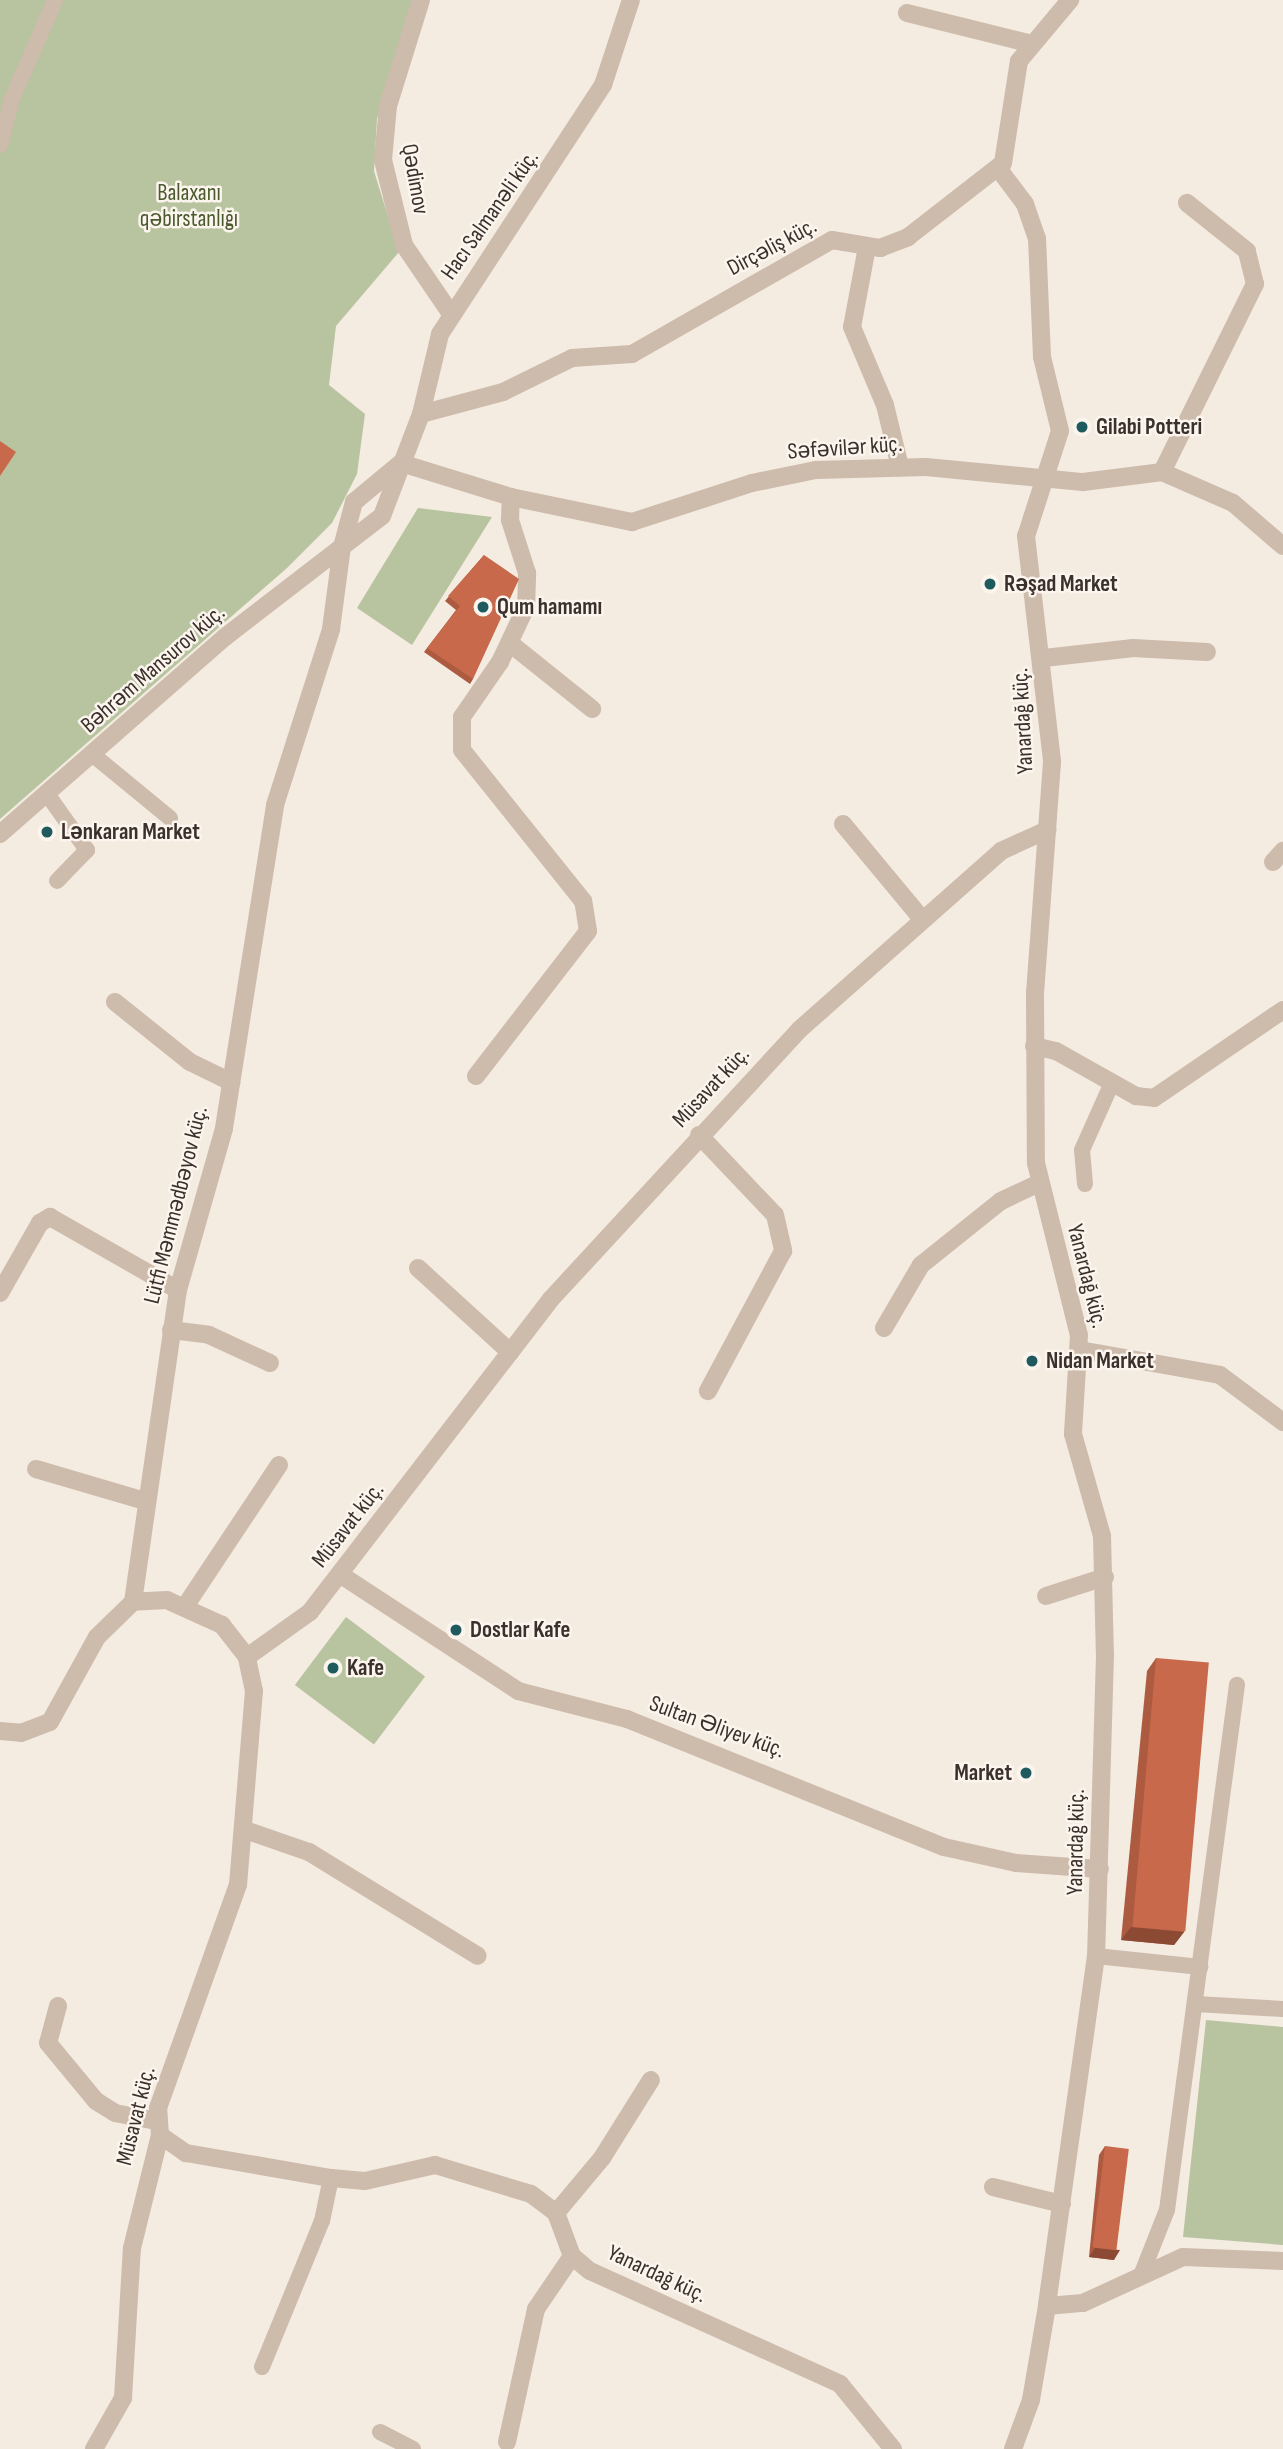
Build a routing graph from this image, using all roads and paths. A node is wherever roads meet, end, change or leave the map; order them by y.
1 (55, 0) edge
2 (421, 0) edge
3 (631, 0) edge
4 (1070, 0) edge
5 (907, 13) dead end
6 (1028, 43) junction
7 (0, 145) edge
8 (998, 168) junction
9 (1187, 203) dead end
10 (867, 247) junction
11 (451, 314) junction
12 (421, 414) junction
13 (401, 463) junction
14 (900, 467) junction
15 (1162, 472) junction
16 (1046, 481) junction
17 (511, 498) junction
18 (1283, 546) edge
19 (342, 547) junction
20 (511, 644) junction
21 (1207, 652) dead end
22 (1044, 658) junction
23 (592, 709) dead end
24 (92, 754) junction
25 (47, 794) junction
26 (170, 818) dead end
27 (843, 824) dead end
28 (1047, 830) junction
29 (0, 834) edge
30 (57, 881) dead end
31 (921, 918) junction
32 (115, 1002) dead end
33 (1283, 1010) edge
34 (1034, 1046) junction
35 (476, 1076) dead end
36 (231, 1082) junction
37 (1111, 1085) junction
38 (699, 1135) junction
39 (1039, 1182) junction
40 (1085, 1184) dead end
41 (418, 1268) dead end
42 (178, 1290) junction
43 (0, 1293) edge
44 (884, 1328) dead end
45 (171, 1330) junction
46 (1080, 1350) junction
47 (510, 1352) junction
48 (270, 1363) dead end
49 (708, 1391) dead end
50 (1283, 1422) edge
51 (279, 1465) dead end
52 (36, 1469) dead end
53 (145, 1501) junction
54 (341, 1575) junction
55 (1105, 1577) junction
56 (1046, 1596) dead end
57 (133, 1602) junction
58 (186, 1605) junction
59 (247, 1657) junction
60 (1237, 1685) dead end
61 (0, 1731) edge
62 (245, 1829) junction
63 (1100, 1868) junction
64 (478, 1956) dead end
65 (1096, 1956) junction
66 (1200, 1967) junction
67 (1196, 2004) junction
68 (58, 2006) dead end
69 (1283, 2009) edge
70 (650, 2080) dead end
71 (158, 2128) junction
72 (331, 2178) junction
73 (993, 2187) dead end
74 (1062, 2204) junction
75 (556, 2213) junction
76 (572, 2256) junction
77 (1283, 2261) edge
78 (1142, 2273) junction
79 (1047, 2306) junction
80 (262, 2367) dead end
81 (380, 2432) dead end
82 (505, 2445) edge
83 (94, 2449) edge
84 (413, 2449) edge
85 (893, 2449) edge
86 (1013, 2449) edge

1 - 7 lane
2 - 11 street, Qədimov
3 - 11 street, Hacı Salmanəli küç.
4 - 6 street
5 - 6 street
6 - 8 street
8 - 10 street, Dirçəliş küç.
8 - 16 street, Yanardağ küç.
9 - 15 street
10 - 12 street, Dirçəliş küç.
10 - 14 street
11 - 12 street, Hacı Salmanəli küç.
12 - 13 street, Hacı Salmanəli küç.
13 - 17 street, Səfəvilər küç.
13 - 19 street, Bəhrəm Mansurov küç.
13 - 19 street, Lütfi Məmmədbəyov küç.
14 - 16 street, Səfəvilər küç.
14 - 17 street, Səfəvilər küç.
15 - 16 street, Səfəvilər küç.
15 - 18 street
16 - 22 street, Yanardağ küç.
17 - 20 street
19 - 24 street, Bəhrəm Mansurov küç.
19 - 36 street, Lütfi Məmmədbəyov küç.
20 - 23 street
20 - 35 street
21 - 22 street
22 - 28 street, Yanardağ küç.
24 - 25 street, Bəhrəm Mansurov küç.
24 - 26 lane
25 - 29 street, Bəhrəm Mansurov küç.
25 - 30 lane
27 - 31 street
28 - 31 street, Müsavat küç.
28 - 34 street, Yanardağ küç.
31 - 38 street, Müsavat küç.
32 - 36 street
33 - 37 street
34 - 37 street
34 - 39 street, Yanardağ küç.
36 - 42 street, Lütfi Məmmədbəyov küç.
37 - 40 lane
38 - 47 street, Müsavat küç.
38 - 49 street
39 - 44 street
39 - 46 street, Yanardağ küç.
41 - 47 street
42 - 43 street
42 - 45 street, Lütfi Məmmədbəyov küç.
45 - 48 street
45 - 53 street, Lütfi Məmmədbəyov küç.
46 - 50 street
46 - 55 street, Yanardağ küç.
47 - 54 street, Müsavat küç.
51 - 58 street
52 - 53 street
53 - 57 street, Lütfi Məmmədbəyov küç.
54 - 59 street, Müsavat küç.
54 - 63 street, Sultan Əliyev küç.
55 - 56 street
55 - 63 street, Yanardağ küç.
57 - 58 street
57 - 61 street
58 - 59 street
59 - 62 street, Müsavat küç.
60 - 66 lane
62 - 64 street
62 - 71 street, Müsavat küç.
63 - 65 street, Yanardağ küç.
65 - 66 lane
65 - 74 street, Yanardağ küç.
66 - 67 lane
67 - 69 lane
67 - 78 lane
68 - 71 street
70 - 75 street
71 - 72 street
71 - 83 street, Müsavat küç.
72 - 75 street
72 - 80 lane
73 - 74 street
74 - 79 street, Yanardağ küç.
75 - 76 street, Yanardağ küç.
76 - 82 street
76 - 85 street, Yanardağ küç.
77 - 78 street
78 - 79 street
79 - 86 street, Yanardağ küç.
81 - 84 lane

